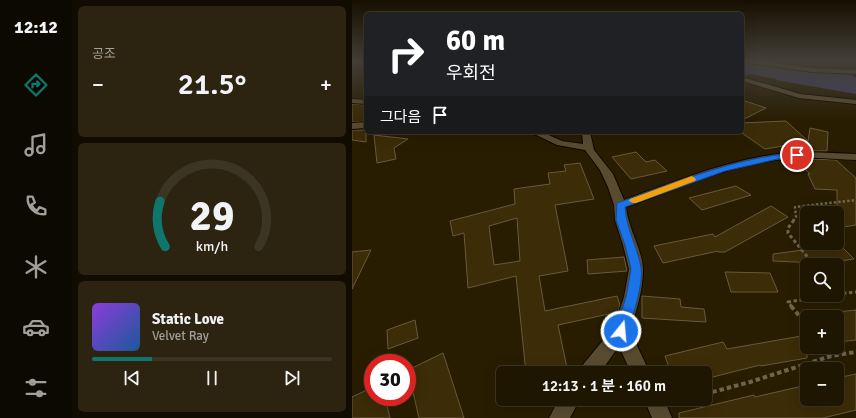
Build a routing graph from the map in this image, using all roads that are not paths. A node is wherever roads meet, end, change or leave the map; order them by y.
1 (747, 81) edge
2 (352, 101) edge
3 (364, 102) edge
4 (856, 102) edge
5 (364, 125) edge
6 (352, 126) edge
7 (539, 134) edge
8 (586, 134) edge
9 (587, 148) junction
10 (856, 157) edge
11 (620, 205) junction
12 (621, 331) junction
13 (594, 366) edge
14 (638, 366) edge
15 (566, 406) edge
16 (657, 406) edge
17 (559, 418) edge
18 (662, 418) edge

1 - 4 street
2 - 3 street
5 - 6 street
7 - 9 street
8 - 9 street
9 - 11 street
10 - 11 street
11 - 12 street
12 - 13 street
12 - 14 street
15 - 17 street
16 - 18 street

